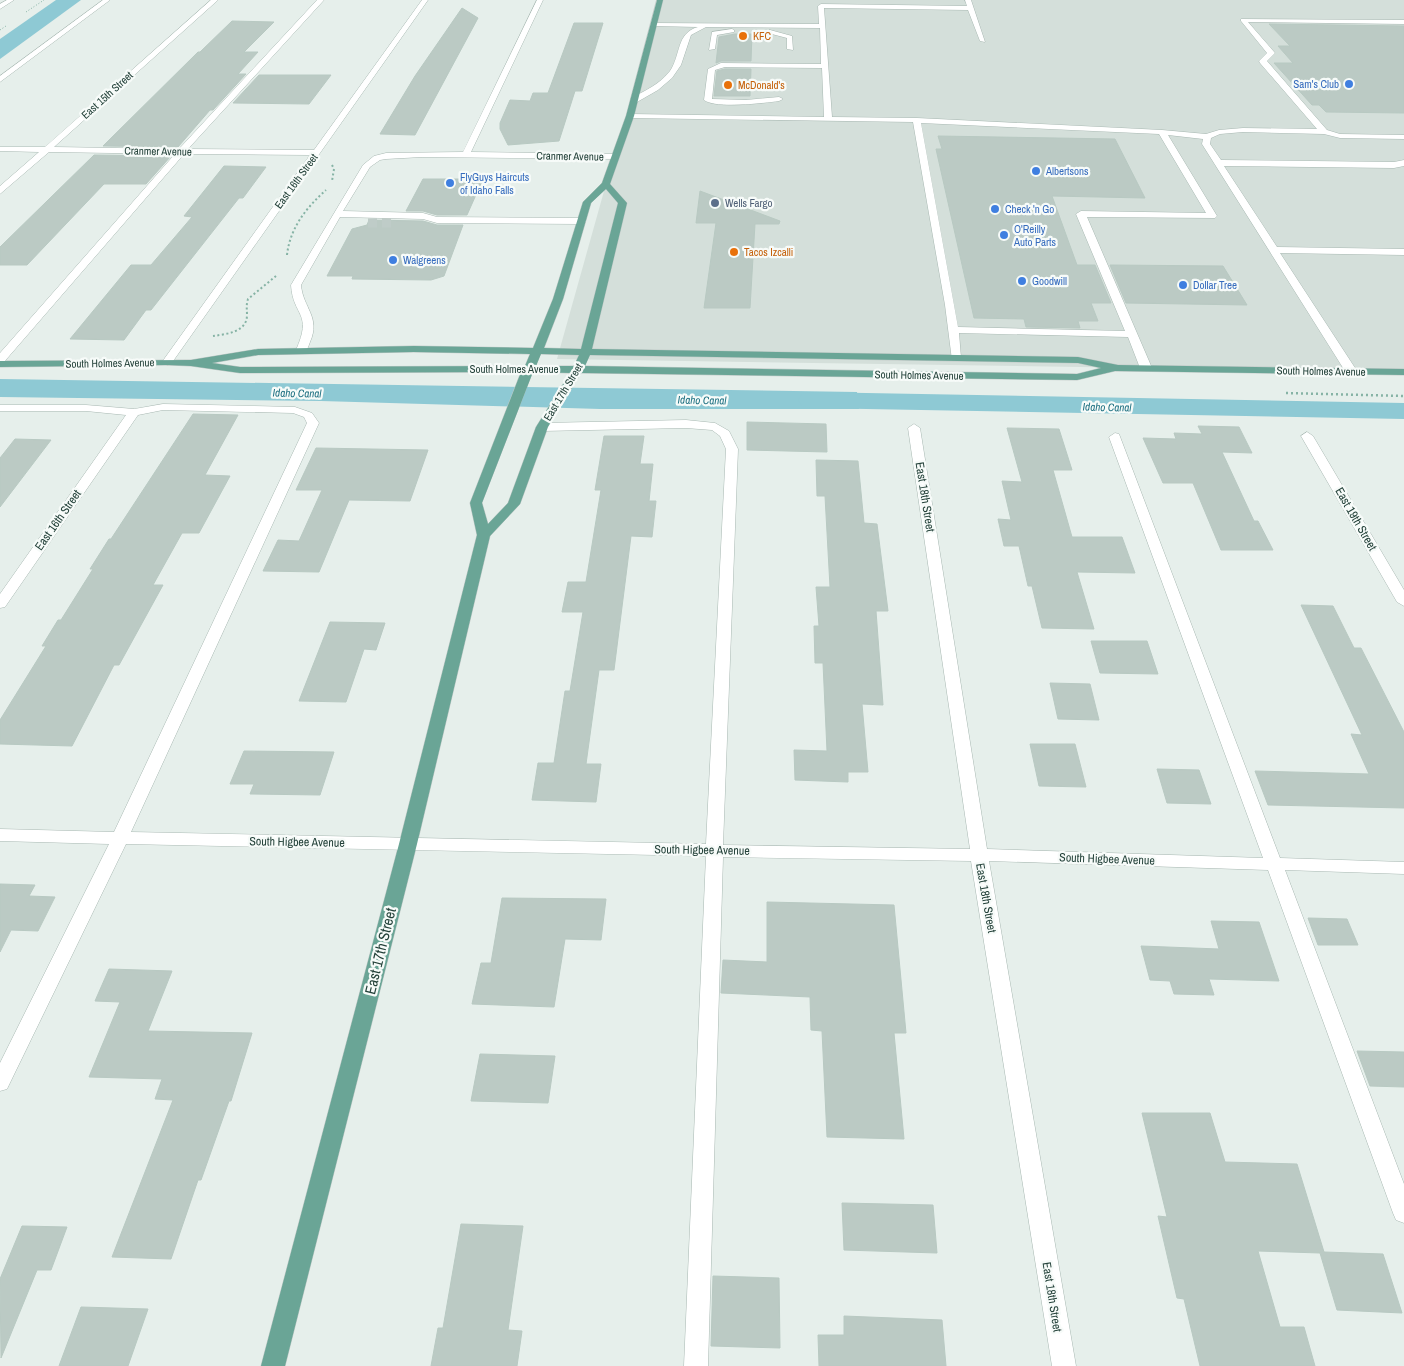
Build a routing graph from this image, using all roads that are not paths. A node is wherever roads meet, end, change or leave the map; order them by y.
1 (11, 0) edge
2 (107, 0) edge
3 (215, 0) edge
4 (321, 0) edge
5 (425, 0) edge
6 (540, 0) edge
7 (660, 0) edge
8 (968, 0) edge
9 (0, 7) edge
10 (971, 8) junction
11 (1404, 22) edge
12 (654, 24) junction
13 (720, 24) junction
14 (822, 26) junction
15 (982, 41) dead end
16 (711, 48) dead end
17 (791, 49) dead end
18 (825, 66) junction
19 (0, 80) edge
20 (779, 99) dead end
21 (634, 100) junction
22 (630, 116) junction
23 (828, 119) junction
24 (916, 120) junction
25 (1162, 132) junction
26 (1324, 132) junction
27 (1207, 137) junction
28 (1404, 137) edge
29 (0, 149) edge
30 (46, 150) junction
31 (181, 152) junction
32 (316, 153) junction
33 (466, 154) junction
34 (614, 157) junction
35 (1218, 163) junction
36 (1404, 163) edge
37 (606, 184) junction
38 (0, 191) edge
39 (335, 219) junction
40 (437, 220) junction
41 (582, 221) junction
42 (368, 223) tunnel mouth
43 (392, 223) tunnel mouth
44 (1274, 250) junction
45 (1404, 252) edge
46 (952, 330) junction
47 (1132, 334) junction
48 (301, 350) junction
49 (538, 350) junction
50 (586, 351) junction
51 (956, 358) junction
52 (0, 360) edge
53 (167, 362) junction
54 (191, 363) junction
55 (0, 364) edge
56 (1118, 368) junction
57 (1146, 368) junction
58 (529, 369) junction
59 (578, 369) junction
60 (1351, 371) junction
61 (1404, 372) edge
62 (0, 408) edge
63 (134, 412) junction
64 (542, 427) junction
65 (914, 428) dead end
66 (1307, 436) dead end
67 (1114, 437) dead end
68 (484, 535) junction
69 (1404, 602) edge
70 (0, 604) edge
71 (0, 835) edge
72 (120, 838) junction
73 (408, 844) junction
74 (714, 850) junction
75 (979, 855) junction
76 (1275, 865) junction
77 (1404, 868) edge
78 (0, 1083) edge
79 (1404, 1213) edge
80 (273, 1366) edge
81 (696, 1366) edge
82 (1064, 1366) edge

1 - 9 street
2 - 19 street
3 - 30 street, East 15th Street
4 - 31 street
5 - 32 street, East 16th Street
6 - 33 street
7 - 12 main road
8 - 10 street
10 - 14 street
10 - 15 street
11 - 26 street
12 - 13 street
12 - 21 main road
13 - 14 street
13 - 21 street
14 - 18 street
16 - 17 street
18 - 20 street
18 - 23 street
21 - 22 main road
22 - 23 street
22 - 34 main road
23 - 24 street
24 - 25 street
24 - 46 street
25 - 27 street
25 - 47 street
26 - 27 street
26 - 28 street
27 - 35 street
29 - 30 street, Cranmer Avenue
30 - 31 street, Cranmer Avenue
30 - 38 street, East 15th Street
31 - 32 street, Cranmer Avenue
31 - 52 street
32 - 53 street, East 16th Street
33 - 34 street, Cranmer Avenue
33 - 39 street, Cranmer Avenue
34 - 37 main road
35 - 36 street
35 - 44 street
37 - 41 main road, East 17th Street
37 - 50 main road, East 17th Street
39 - 40 street
39 - 42 street
39 - 48 street, Cranmer Avenue
40 - 41 street
40 - 43 street
41 - 49 main road, East 17th Street
44 - 45 street
44 - 60 street
46 - 47 street
46 - 51 street
47 - 57 street
48 - 49 main road, South Holmes Avenue
48 - 54 main road, South Holmes Avenue
49 - 50 main road, South Holmes Avenue
49 - 58 main road, East 17th Street
50 - 51 main road, South Holmes Avenue
50 - 59 main road, East 17th Street
51 - 56 main road, South Holmes Avenue
53 - 54 main road, South Holmes Avenue
53 - 55 main road, South Holmes Avenue
54 - 58 main road, South Holmes Avenue
56 - 57 main road, South Holmes Avenue
56 - 59 main road, South Holmes Avenue
57 - 60 main road, South Holmes Avenue
58 - 59 main road, South Holmes Avenue
58 - 68 main road, East 17th Street
59 - 64 main road, East 17th Street
60 - 61 main road, South Holmes Avenue
62 - 63 street
63 - 70 street, East 16th Street
63 - 72 street
64 - 68 main road, East 17th Street
64 - 74 street
65 - 75 street, East 18th Street
66 - 69 street, East 19th Street
67 - 76 street
68 - 73 main road, East 17th Street
71 - 72 street, South Higbee Avenue
72 - 73 street, South Higbee Avenue
72 - 78 street
73 - 74 street, South Higbee Avenue
73 - 80 main road, East 17th Street
74 - 75 street, South Higbee Avenue
74 - 81 street
75 - 76 street, South Higbee Avenue
75 - 82 street, East 18th Street
76 - 77 street, South Higbee Avenue
76 - 79 street

